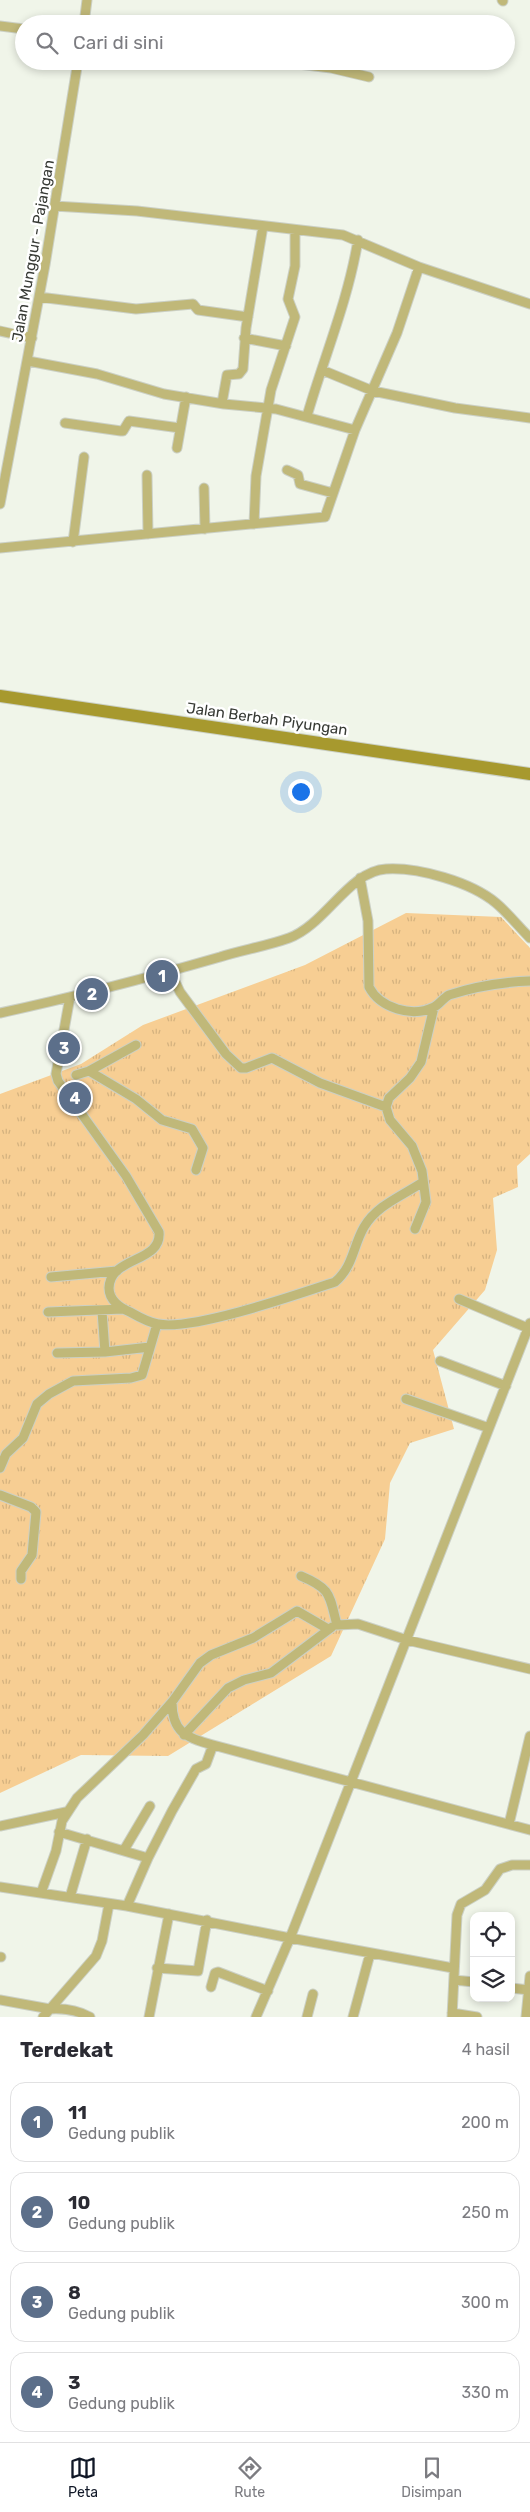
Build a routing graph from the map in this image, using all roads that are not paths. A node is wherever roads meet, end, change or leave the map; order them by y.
1 (87, 0) edge
2 (85, 15) edge
3 (0, 26) edge
4 (15, 28) edge
5 (77, 70) edge
6 (339, 70) edge
7 (369, 77) dead end
8 (54, 206) junction
9 (264, 226) junction
10 (295, 230) junction
11 (358, 240) junction
12 (419, 267) junction
13 (40, 297) junction
14 (530, 304) edge
15 (248, 317) junction
16 (0, 331) edge
17 (32, 338) junction
18 (244, 338) junction
19 (286, 346) junction
20 (28, 361) junction
21 (322, 370) junction
22 (373, 391) junction
23 (186, 397) junction
24 (222, 403) junction
25 (269, 407) junction
26 (307, 416) junction
27 (530, 418) edge
28 (64, 423) dead end
29 (180, 428) junction
30 (355, 430) junction
31 (177, 448) dead end
32 (84, 457) dead end
33 (3, 464) edge
34 (287, 470) dead end
35 (147, 475) dead end
36 (204, 488) dead end
37 (332, 494) junction
38 (0, 504) edge
39 (254, 524) junction
40 (205, 529) junction
41 (148, 534) junction
42 (73, 542) junction
43 (0, 548) edge
44 (0, 696) edge
45 (530, 774) edge
46 (360, 878) junction
47 (530, 938) edge
48 (168, 971) junction
49 (530, 981) edge
50 (70, 998) junction
51 (434, 1007) junction
52 (0, 1012) edge
53 (192, 1016) dead end
54 (136, 1045) dead end
55 (88, 1071) junction
56 (76, 1075) dead end
57 (386, 1107) junction
58 (196, 1170) dead end
59 (423, 1182) junction
60 (415, 1229) dead end
61 (117, 1271) junction
62 (51, 1276) dead end
63 (459, 1299) dead end
64 (123, 1309) junction
65 (102, 1310) junction
66 (48, 1312) dead end
67 (157, 1324) junction
68 (529, 1327) edge
69 (150, 1347) junction
70 (106, 1352) junction
71 (57, 1353) dead end
72 (440, 1361) dead end
73 (506, 1386) junction
74 (406, 1399) dead end
75 (489, 1428) junction
76 (0, 1468) edge
77 (0, 1495) edge
78 (301, 1576) dead end
79 (21, 1579) dead end
80 (337, 1625) junction
81 (328, 1629) junction
82 (407, 1640) junction
83 (530, 1669) edge
84 (172, 1702) junction
85 (184, 1735) junction
86 (530, 1736) edge
87 (214, 1745) junction
88 (350, 1783) junction
89 (150, 1806) dead end
90 (66, 1812) junction
91 (509, 1824) junction
92 (0, 1826) edge
93 (530, 1828) edge
94 (60, 1832) junction
95 (87, 1839) junction
96 (124, 1850) junction
97 (148, 1858) junction
98 (530, 1865) edge
99 (0, 1887) edge
100 (41, 1893) junction
101 (70, 1897) junction
102 (109, 1904) junction
103 (127, 1906) junction
104 (169, 1914) junction
105 (207, 1920) junction
106 (290, 1938) junction
107 (370, 1954) junction
108 (157, 1968) junction
109 (453, 1968) junction
110 (530, 1976) edge
111 (454, 1980) junction
112 (470, 1982) edge
113 (211, 1987) dead end
114 (515, 1988) edge
115 (529, 1990) edge
116 (268, 1991) junction
117 (313, 1994) dead end
118 (0, 2000) edge
119 (50, 2009) junction
120 (452, 2015) edge
121 (43, 2017) edge
122 (90, 2017) edge
123 (148, 2017) edge
124 (256, 2017) edge
125 (307, 2017) edge
126 (353, 2017) edge
127 (477, 2017) edge
128 (526, 2017) edge

1 - 2 street
3 - 4 street
5 - 8 street, Jalan Munggur - Pajangan
6 - 7 street
8 - 9 street
8 - 13 street, Jalan Munggur - Pajangan
9 - 10 street
9 - 15 street
10 - 11 street
10 - 19 street
11 - 12 street
11 - 21 street
12 - 14 street
12 - 22 street
13 - 15 street
13 - 17 street, Jalan Munggur - Pajangan
15 - 18 street
16 - 17 street
17 - 20 street, Jalan Munggur - Pajangan
18 - 19 street
18 - 24 street
19 - 25 street
20 - 23 street
20 - 33 street, Jalan Munggur - Pajangan
21 - 22 street
21 - 26 street
22 - 27 street
22 - 30 street
23 - 24 street
23 - 29 street
24 - 25 street
25 - 26 street
25 - 39 street
26 - 30 street
28 - 29 street
29 - 31 street
30 - 37 street
32 - 42 street
33 - 38 street, Jalan Munggur - Pajangan
34 - 37 street
35 - 41 street
36 - 40 street
37 - 39 street
39 - 40 street
40 - 41 street
41 - 42 street
42 - 43 street
44 - 45 street, Jalan Berbah Piyungan
46 - 47 street
46 - 48 street
46 - 51 street
48 - 50 street
48 - 53 street
48 - 57 street
49 - 51 street
50 - 52 street
50 - 61 street
51 - 57 street
54 - 55 street
55 - 56 street
55 - 58 street
57 - 59 street
59 - 60 street
59 - 67 street
61 - 62 street
61 - 64 street
63 - 68 street
64 - 65 street
64 - 67 street
65 - 66 street
65 - 70 street
67 - 69 street
68 - 73 street
69 - 70 street
69 - 76 street
70 - 71 street
72 - 73 street
73 - 75 street
74 - 75 street
75 - 82 street
77 - 79 street
78 - 80 street
80 - 81 street
80 - 82 street
81 - 84 street
81 - 85 street
82 - 83 street
82 - 88 street
84 - 85 street
84 - 90 street
85 - 87 street
86 - 91 street
87 - 88 street
87 - 97 street
88 - 91 street
88 - 106 street
89 - 96 street
90 - 92 street
90 - 94 street
91 - 93 street
94 - 95 street
94 - 100 street
95 - 96 street
95 - 101 street
96 - 97 street
97 - 103 street
98 - 109 street
99 - 100 street
100 - 101 street
101 - 102 street
102 - 103 street
102 - 119 street
103 - 104 street
104 - 105 street
104 - 108 street
105 - 106 street
105 - 108 street
106 - 107 street
106 - 116 street
107 - 109 street
107 - 126 street
108 - 123 street
109 - 111 street
110 - 115 street
111 - 112 street
111 - 120 street
113 - 116 street
114 - 115 street
115 - 128 street
116 - 124 street
117 - 125 street
118 - 119 street
119 - 121 street
119 - 122 street
120 - 127 street

